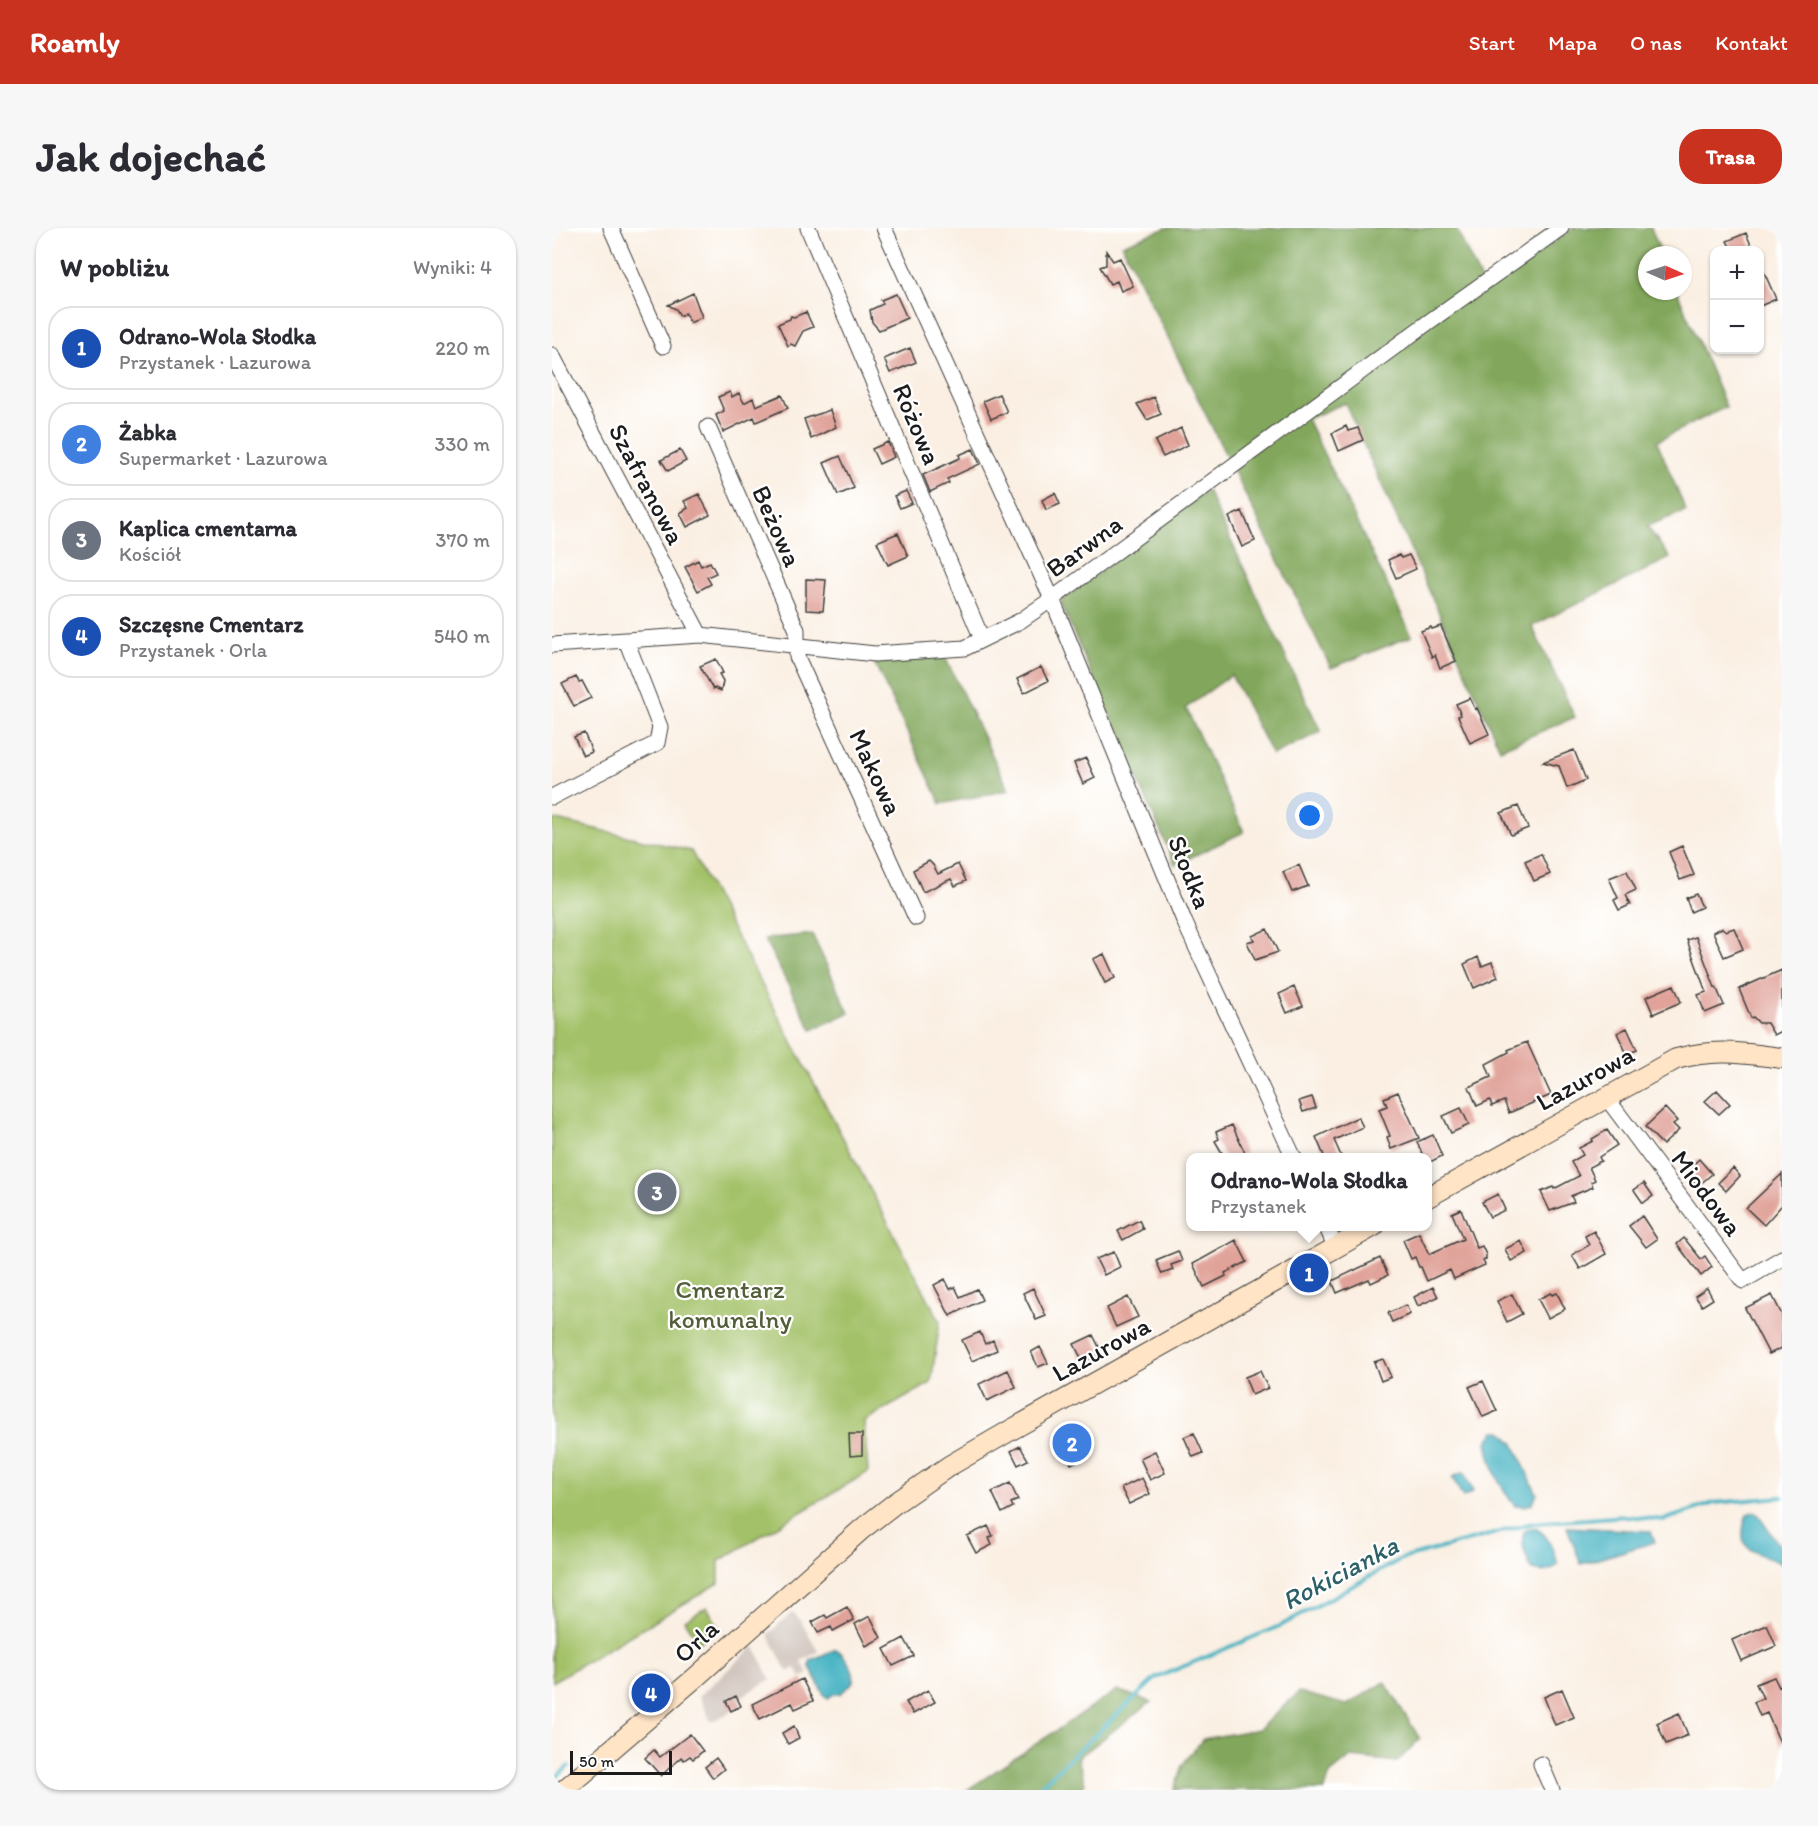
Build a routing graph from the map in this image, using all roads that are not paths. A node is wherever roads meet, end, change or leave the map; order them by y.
1 (611, 228) edge
2 (808, 228) edge
3 (884, 228) edge
4 (1561, 228) edge
5 (663, 346) dead end
6 (552, 355) edge
7 (708, 427) dead end
8 (1052, 599) junction
9 (700, 635) junction
10 (982, 639) junction
11 (626, 640) junction
12 (552, 645) edge
13 (796, 645) junction
14 (552, 797) edge
15 (916, 918) dead end
16 (1782, 1058) edge
17 (1606, 1097) junction
18 (1292, 1153) edge
19 (1432, 1195) edge
20 (1328, 1231) edge
21 (1367, 1231) edge
22 (1336, 1248) junction
23 (1782, 1258) edge
24 (862, 1529) joint
25 (1540, 1764) dead end
26 (564, 1790) edge
27 (1552, 1790) edge

1 - 5 street
2 - 10 street, Różowa
3 - 8 street, Słodka
4 - 8 street, Barwna
6 - 9 street, Szafranowa
7 - 13 street, Beżowa
8 - 10 street, Barwna
8 - 18 street, Słodka
9 - 11 street, Barwna
9 - 13 street, Barwna
10 - 13 street, Barwna
11 - 12 street, Barwna
11 - 14 street
13 - 15 street, Makowa
16 - 17 street, Lazurowa
17 - 19 street, Lazurowa
17 - 23 street, Miodowa
20 - 22 street
21 - 22 street, Lazurowa
22 - 24 street, Lazurowa
24 - 26 street, Orla
25 - 27 street

